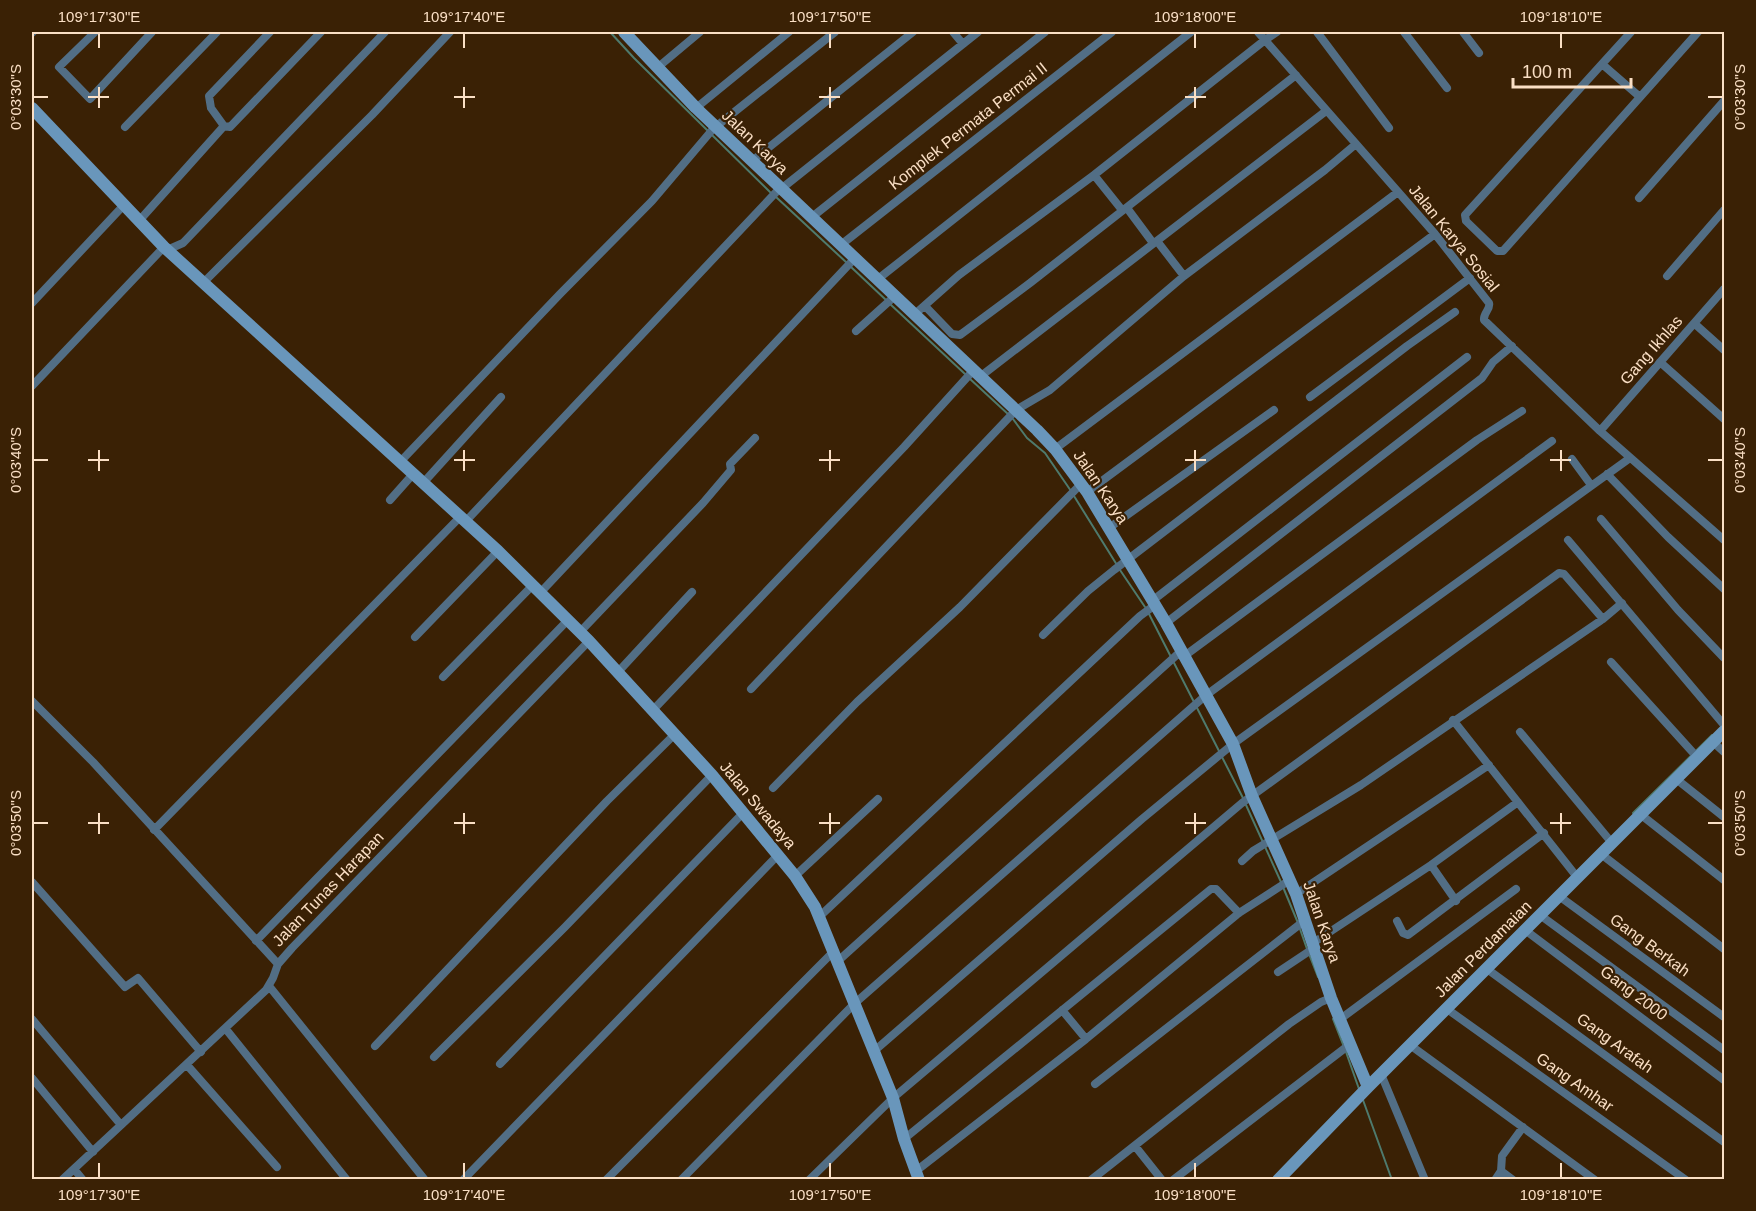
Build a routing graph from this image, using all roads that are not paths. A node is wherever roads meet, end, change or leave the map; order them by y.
1 (95, 32) edge
2 (152, 32) edge
3 (217, 32) edge
4 (270, 32) edge
5 (321, 32) edge
6 (385, 32) edge
7 (450, 32) edge
8 (700, 32) edge
9 (789, 32) edge
10 (836, 32) edge
11 (913, 32) edge
12 (953, 32) edge
13 (978, 32) edge
14 (1045, 32) edge
15 (1112, 32) edge
16 (1191, 32) edge
17 (1258, 32) edge
18 (1277, 32) edge
19 (1317, 32) edge
20 (1404, 32) edge
21 (1463, 32) edge
22 (1630, 32) edge
23 (1698, 32) edge
24 (630, 33) edge
25 (1265, 40) junction
26 (963, 44) junction
27 (1479, 53) dead end
28 (1602, 64) junction
29 (657, 68) junction
30 (1296, 75) junction
31 (1447, 88) dead end
32 (1640, 97) junction
33 (1725, 101) edge
34 (32, 108) edge
35 (696, 108) junction
36 (1326, 111) junction
37 (224, 126) junction
38 (125, 127) dead end
39 (715, 128) junction
40 (1389, 128) dead end
41 (1356, 144) junction
42 (752, 161) junction
43 (1094, 175) junction
44 (779, 190) junction
45 (1398, 192) junction
46 (1639, 198) dead end
47 (123, 206) junction
48 (1125, 209) junction
49 (1725, 210) edge
50 (812, 216) junction
51 (138, 222) junction
52 (1435, 234) junction
53 (1155, 242) junction
54 (842, 244) junction
55 (166, 249) junction
56 (854, 259) junction
57 (1184, 276) junction
58 (1667, 276) dead end
59 (1470, 278) junction
60 (878, 279) junction
61 (203, 283) junction
62 (1725, 289) edge
63 (892, 299) junction
64 (32, 303) edge
65 (920, 310) junction
66 (1455, 312) dead end
67 (1695, 324) junction
68 (856, 331) dead end
69 (1512, 346) junction
70 (1725, 350) edge
71 (1467, 357) dead end
72 (1660, 362) junction
73 (976, 374) junction
74 (32, 386) edge
75 (501, 397) dead end
76 (1310, 397) dead end
77 (1274, 410) dead end
78 (1522, 411) dead end
79 (1012, 414) junction
80 (1725, 420) edge
81 (1600, 431) junction
82 (755, 438) dead end
83 (1552, 441) dead end
84 (1055, 448) junction
85 (1630, 458) junction
86 (1572, 459) dead end
87 (401, 461) junction
88 (414, 473) junction
89 (1607, 474) junction
90 (424, 482) junction
91 (1591, 485) junction
92 (1082, 488) junction
93 (390, 500) dead end
94 (463, 518) junction
95 (1601, 519) dead end
96 (1109, 528) junction
97 (1568, 540) dead end
98 (1725, 540) edge
99 (498, 551) junction
100 (1121, 565) junction
101 (1725, 589) edge
102 (536, 590) junction
103 (692, 592) dead end
104 (1622, 603) junction
105 (1152, 605) junction
106 (1603, 619) junction
107 (568, 620) junction
108 (1166, 623) junction
109 (1043, 635) dead end
110 (415, 637) dead end
111 (585, 637) junction
112 (1180, 655) junction
113 (1725, 658) edge
114 (1611, 663) dead end
115 (618, 672) junction
116 (443, 677) dead end
117 (751, 689) dead end
118 (1203, 698) junction
119 (32, 701) edge
120 (653, 710) junction
121 (1453, 720) junction
122 (1725, 725) edge
123 (1725, 731) edge
124 (1520, 732) dead end
125 (675, 734) junction
126 (1713, 742) junction
127 (1230, 747) junction
128 (1725, 752) edge
129 (1697, 757) junction
130 (1489, 765) junction
131 (712, 775) junction
132 (1676, 778) junction
133 (773, 789) dead end
134 (878, 799) dead end
135 (1247, 799) junction
136 (1518, 802) junction
137 (743, 813) junction
138 (1640, 814) junction
139 (1725, 817) edge
140 (154, 830) junction
141 (1544, 833) junction
142 (1612, 843) junction
143 (1267, 844) junction
144 (1601, 854) junction
145 (778, 855) junction
146 (1242, 861) dead end
147 (1431, 865) junction
148 (795, 876) junction
149 (1577, 878) junction
150 (1725, 880) edge
151 (1288, 881) junction
152 (32, 882) edge
153 (1516, 889) dead end
154 (1296, 894) junction
155 (1559, 896) junction
156 (1456, 901) junction
157 (1239, 913) junction
158 (1540, 915) junction
159 (819, 916) junction
160 (1396, 921) dead end
161 (1301, 924) junction
162 (1525, 930) junction
163 (256, 941) junction
164 (1313, 946) junction
165 (1725, 949) edge
166 (836, 956) junction
167 (278, 964) junction
168 (1487, 969) junction
169 (1278, 972) dead end
170 (269, 986) junction
171 (1326, 1000) junction
172 (854, 1004) junction
173 (1447, 1009) junction
174 (1062, 1010) junction
175 (1725, 1017) edge
176 (32, 1019) edge
177 (1339, 1020) junction
178 (225, 1028) junction
179 (1086, 1039) junction
180 (1410, 1045) junction
181 (375, 1046) dead end
182 (1345, 1047) junction
183 (1725, 1050) edge
184 (201, 1052) junction
185 (873, 1052) junction
186 (434, 1057) dead end
187 (500, 1064) dead end
188 (187, 1065) junction
189 (1381, 1074) junction
190 (32, 1078) edge
191 (1725, 1080) edge
192 (1095, 1084) dead end
193 (1365, 1088) junction
194 (893, 1098) junction
195 (121, 1125) junction
196 (1522, 1127) junction
197 (904, 1139) junction
198 (1725, 1142) edge
199 (1135, 1146) junction
200 (93, 1152) junction
201 (277, 1167) dead end
202 (74, 1169) junction
203 (1501, 1171) junction
204 (918, 1175) edge
205 (62, 1179) edge
206 (83, 1179) edge
207 (347, 1179) edge
208 (425, 1179) edge
209 (463, 1179) edge
210 (606, 1179) edge
211 (681, 1179) edge
212 (810, 1179) edge
213 (1090, 1179) edge
214 (1162, 1179) edge
215 (1173, 1179) edge
216 (1278, 1179) edge
217 (1425, 1179) edge
218 (1495, 1179) edge
219 (1513, 1179) edge
220 (1595, 1179) edge
221 (1686, 1179) edge

1 - 2 street
3 - 38 street
4 - 37 street
5 - 37 street
6 - 55 street
7 - 61 street
8 - 29 street
9 - 35 street
10 - 39 street
11 - 42 street
12 - 26 street
13 - 26 street
14 - 50 street
15 - 54 street, Komplek Permata Permai II
16 - 60 street
17 - 25 street, Jalan Karya Sosial
18 - 25 street
19 - 40 street
20 - 31 street
21 - 27 street
22 - 28 street
23 - 32 street
24 - 29 street, Jalan Karya
25 - 30 street, Jalan Karya Sosial
25 - 43 street
26 - 44 street
28 - 32 street
28 - 32 street
29 - 35 street, Jalan Karya
30 - 36 street, Jalan Karya Sosial
30 - 48 street
33 - 46 street
34 - 47 street, Jalan Swadaya
35 - 39 street, Jalan Karya
36 - 41 street, Jalan Karya Sosial
36 - 53 street
37 - 51 street
39 - 42 street, Jalan Karya
39 - 87 street
41 - 45 street, Jalan Karya Sosial
41 - 57 street
42 - 44 street, Jalan Karya
43 - 48 street
43 - 65 street
44 - 50 street, Jalan Karya
44 - 94 street
45 - 52 street, Jalan Karya Sosial
45 - 84 street
47 - 51 street, Jalan Swadaya
47 - 64 street
48 - 53 street
48 - 65 street
49 - 58 street
50 - 54 street, Jalan Karya
51 - 55 street, Jalan Swadaya
52 - 59 street, Jalan Karya Sosial
52 - 92 street
53 - 57 street
53 - 73 street
54 - 56 street, Jalan Karya
55 - 61 street, Jalan Swadaya
55 - 74 street
56 - 60 street, Jalan Karya
56 - 102 street
57 - 79 street
59 - 69 street, Jalan Karya Sosial
59 - 76 street
60 - 63 street, Jalan Karya
61 - 87 street, Jalan Swadaya
62 - 67 street, Gang Ikhlas
63 - 65 street, Jalan Karya
63 - 68 street
65 - 73 street, Jalan Karya
66 - 100 street
67 - 70 street
67 - 72 street, Gang Ikhlas
69 - 81 street, Jalan Karya Sosial
69 - 108 street
71 - 105 street
72 - 80 street
72 - 81 street, Gang Ikhlas
73 - 79 street, Jalan Karya
73 - 120 street
75 - 90 street
77 - 96 street
78 - 112 street
79 - 84 street, Jalan Karya
79 - 117 street
81 - 85 street, Jalan Karya Sosial
82 - 111 street, Jalan Tunas Harapan
83 - 118 street
84 - 92 street, Jalan Karya
85 - 89 street
85 - 98 street, Jalan Karya Sosial
86 - 91 street
87 - 88 street, Jalan Swadaya
88 - 90 street, Jalan Swadaya
88 - 93 street
89 - 91 street
89 - 101 street
90 - 94 street, Jalan Swadaya
91 - 127 street
92 - 96 street, Jalan Karya
92 - 133 street
94 - 99 street, Jalan Swadaya
94 - 140 street
95 - 113 street
96 - 100 street, Jalan Karya
97 - 104 street
99 - 102 street, Jalan Swadaya
99 - 110 street
100 - 105 street, Jalan Karya
100 - 109 street
102 - 107 street, Jalan Swadaya
102 - 116 street
103 - 115 street
104 - 106 street
104 - 122 street
105 - 108 street, Jalan Karya
105 - 159 street
106 - 121 street
106 - 135 street
107 - 111 street, Jalan Swadaya
107 - 163 street
108 - 112 street, Jalan Karya
111 - 115 street, Jalan Swadaya
111 - 167 street, Jalan Tunas Harapan
112 - 118 street, Jalan Karya
112 - 166 street
114 - 129 street
115 - 120 street, Jalan Swadaya
118 - 127 street, Jalan Karya
118 - 172 street
119 - 140 street
120 - 125 street, Jalan Swadaya
121 - 130 street
121 - 143 street
123 - 126 street, Jalan Perdamaian
124 - 142 street
125 - 131 street, Jalan Swadaya
125 - 181 street
126 - 128 street
126 - 129 street, Jalan Perdamaian
127 - 135 street, Jalan Karya
127 - 185 street
129 - 132 street, Jalan Perdamaian
130 - 136 street
130 - 154 street
131 - 137 street, Jalan Swadaya
131 - 186 street
132 - 138 street, Jalan Perdamaian
132 - 139 street
134 - 148 street
135 - 143 street, Jalan Karya
135 - 194 street
136 - 141 street
136 - 147 street
137 - 145 street, Jalan Swadaya
137 - 187 street
138 - 142 street, Jalan Perdamaian
138 - 150 street
140 - 163 street
141 - 149 street
141 - 156 street
142 - 144 street, Jalan Perdamaian
143 - 146 street
143 - 151 street, Jalan Karya
144 - 149 street, Jalan Perdamaian
144 - 165 street
145 - 148 street, Jalan Swadaya
145 - 209 street
147 - 156 street
147 - 164 street
148 - 159 street, Jalan Swadaya
149 - 155 street, Jalan Perdamaian
151 - 154 street, Jalan Karya
151 - 157 street
152 - 184 street
153 - 177 street
154 - 161 street, Jalan Karya
155 - 158 street, Jalan Perdamaian
155 - 175 street, Gang Berkah
156 - 160 street
157 - 174 street
157 - 179 street
158 - 162 street, Jalan Perdamaian
158 - 183 street
159 - 166 street, Jalan Swadaya
161 - 164 street, Jalan Karya
161 - 192 street
162 - 168 street, Jalan Perdamaian
162 - 191 street, Gang 2000
163 - 167 street
164 - 169 street
164 - 171 street, Jalan Karya
166 - 172 street, Jalan Swadaya
166 - 210 street
167 - 170 street, Jalan Tunas Harapan
168 - 173 street, Jalan Perdamaian
168 - 198 street, Gang Arafah
170 - 178 street, Jalan Tunas Harapan
170 - 208 street
171 - 177 street, Jalan Karya
171 - 199 street
172 - 185 street, Jalan Swadaya
172 - 211 street
173 - 180 street, Jalan Perdamaian
173 - 221 street, Gang Amhar
174 - 179 street
174 - 197 street
176 - 195 street
177 - 182 street, Jalan Karya
178 - 184 street, Jalan Tunas Harapan
178 - 207 street
179 - 204 street
180 - 189 street, Jalan Perdamaian
180 - 196 street
182 - 193 street, Jalan Karya
182 - 215 street
184 - 188 street, Jalan Tunas Harapan
185 - 194 street, Jalan Swadaya
188 - 195 street, Jalan Tunas Harapan
188 - 201 street
189 - 193 street, Jalan Perdamaian
189 - 217 street
190 - 200 street
193 - 216 street, Jalan Perdamaian
194 - 197 street, Jalan Swadaya
194 - 212 street
195 - 200 street, Jalan Tunas Harapan
196 - 203 street
196 - 220 street
197 - 204 street, Jalan Swadaya
199 - 213 street
199 - 214 street
200 - 202 street, Jalan Tunas Harapan
202 - 205 street, Jalan Tunas Harapan
202 - 206 street
203 - 218 street
203 - 219 street

